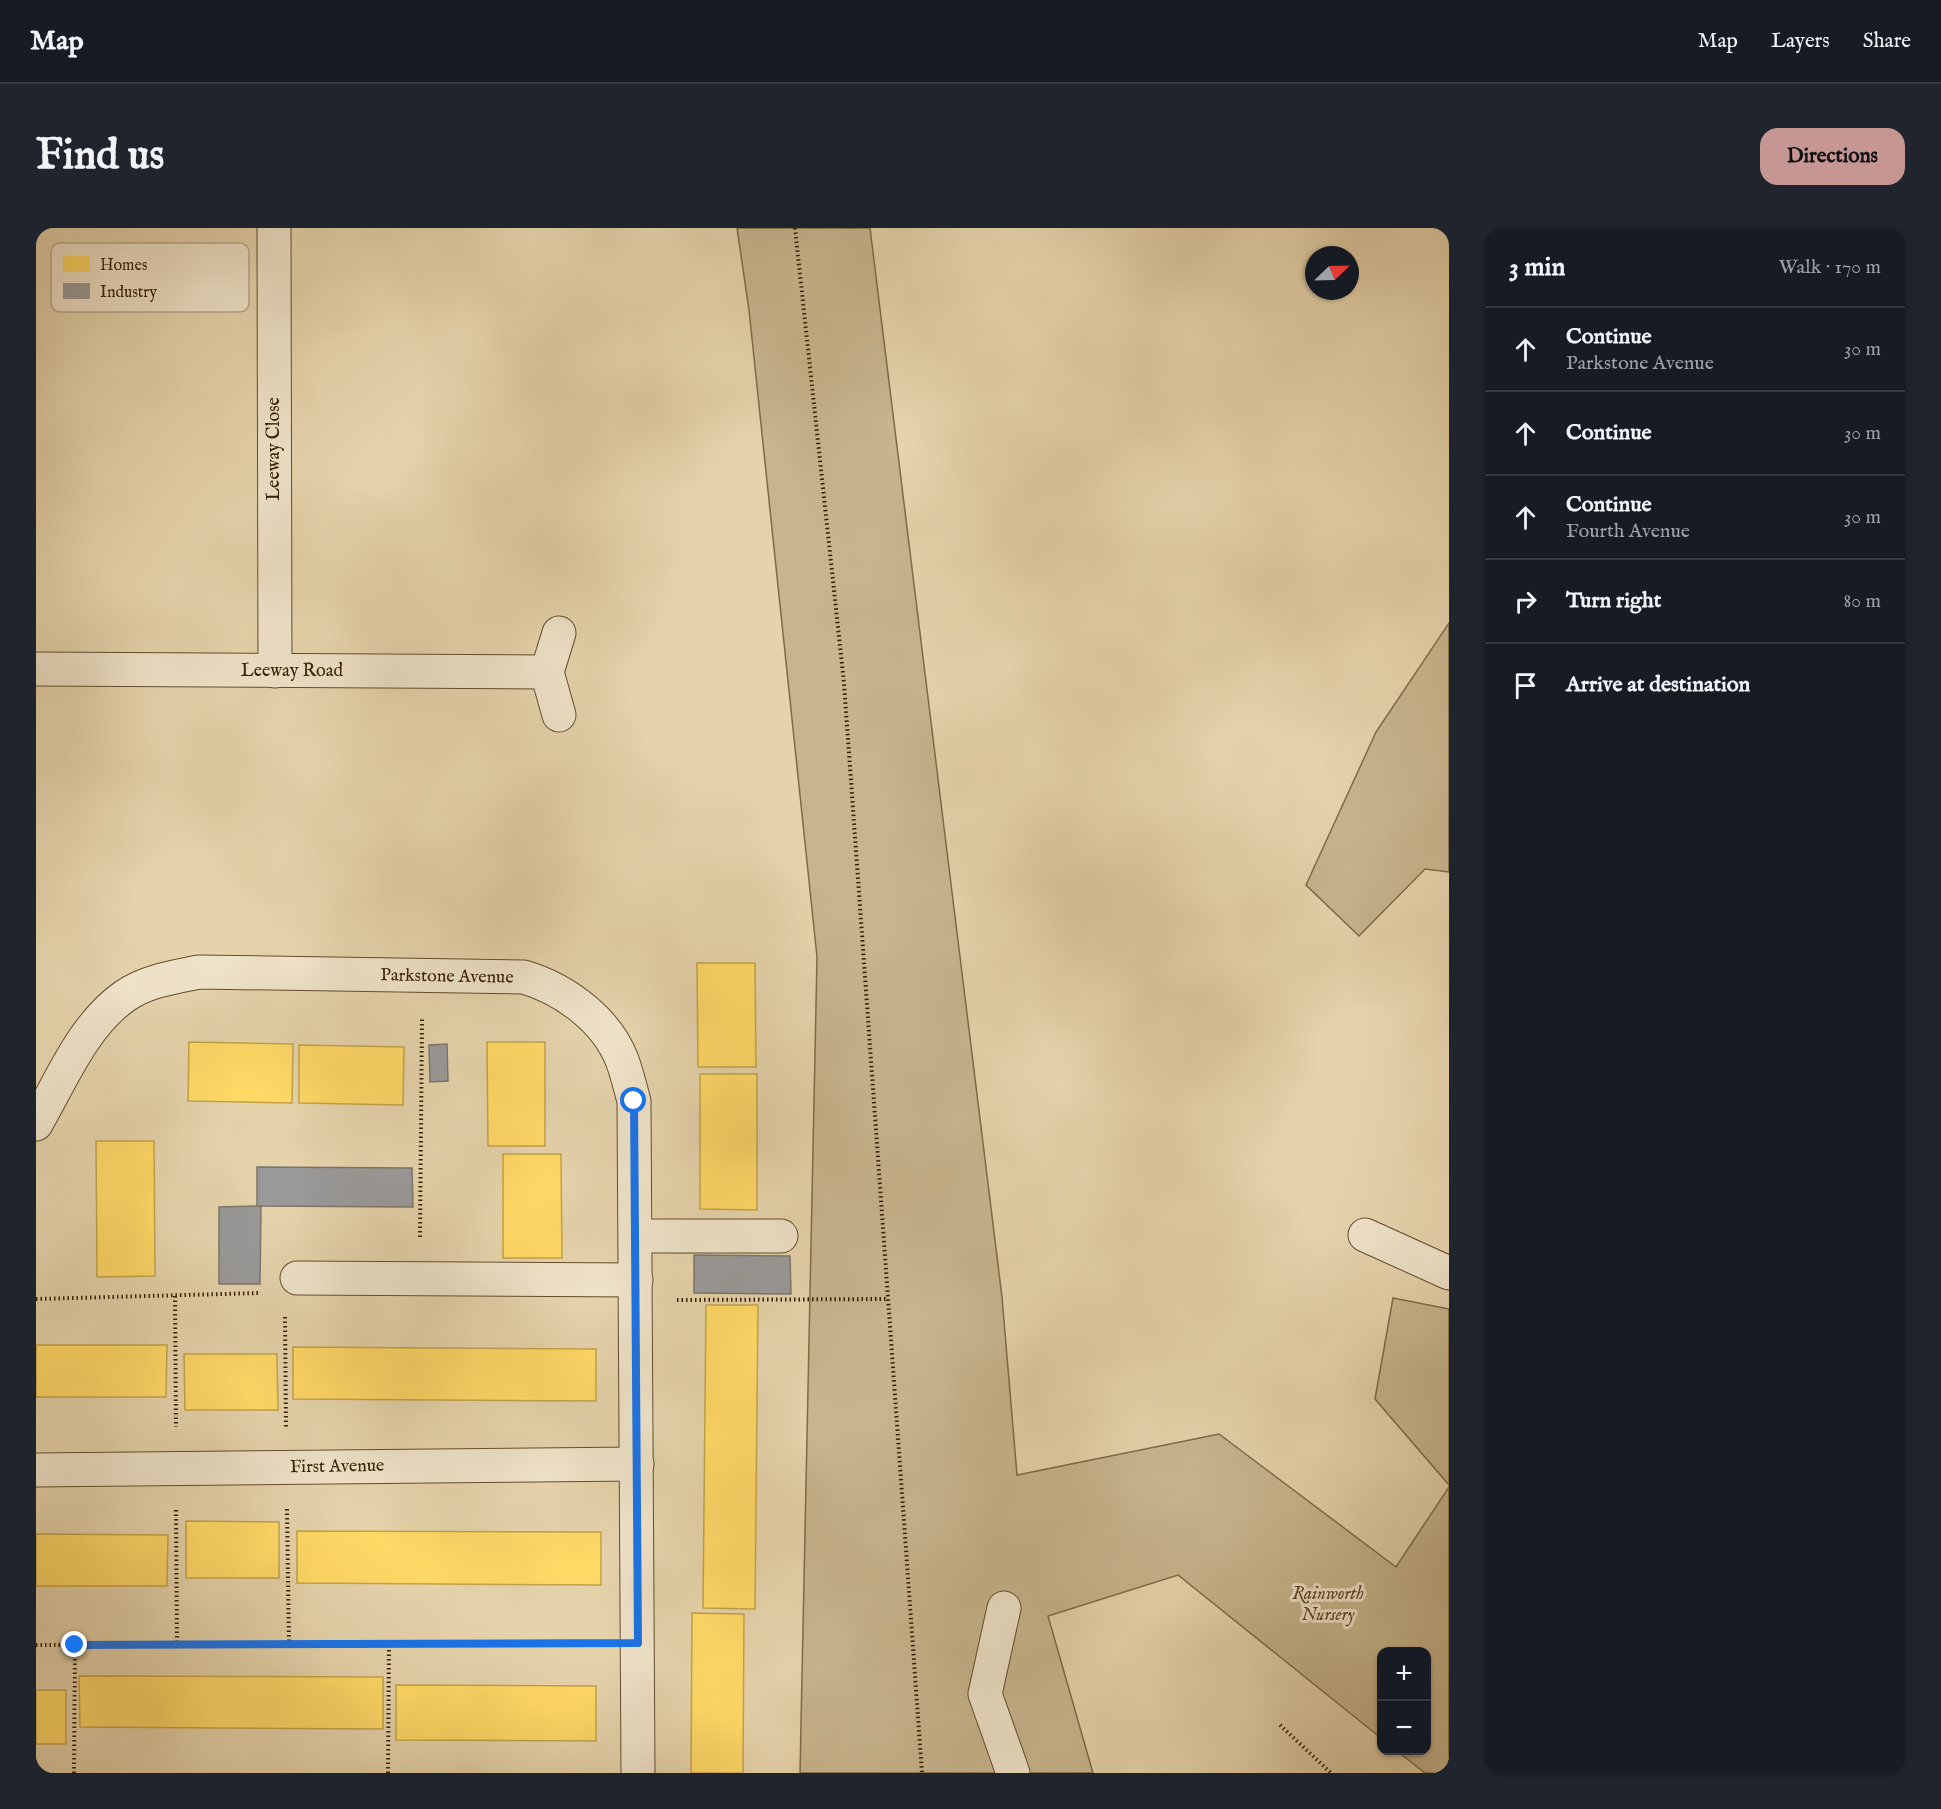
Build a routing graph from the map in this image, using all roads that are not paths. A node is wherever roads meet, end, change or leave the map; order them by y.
1 (274, 228) edge
2 (559, 633) dead end
3 (36, 669) edge
4 (275, 671) junction
5 (547, 672) junction
6 (559, 715) dead end
7 (36, 1124) edge
8 (1365, 1235) dead end
9 (636, 1236) junction
10 (781, 1236) dead end
11 (1449, 1273) edge
12 (297, 1278) road end
13 (636, 1290) junction
14 (637, 1464) junction
15 (36, 1470) edge
16 (1004, 1608) dead end
17 (638, 1773) edge
18 (1012, 1773) edge

1 - 4 street, Leeway Close
2 - 5 street
3 - 4 street, Leeway Road
4 - 5 street, Leeway Road
5 - 6 street
7 - 9 street, Parkstone Avenue
8 - 11 street
9 - 10 street
9 - 13 street, Parkstone Avenue
12 - 13 street
13 - 14 street, Parkstone Avenue
14 - 15 street, First Avenue
14 - 17 street, Parkstone Avenue
16 - 18 street

